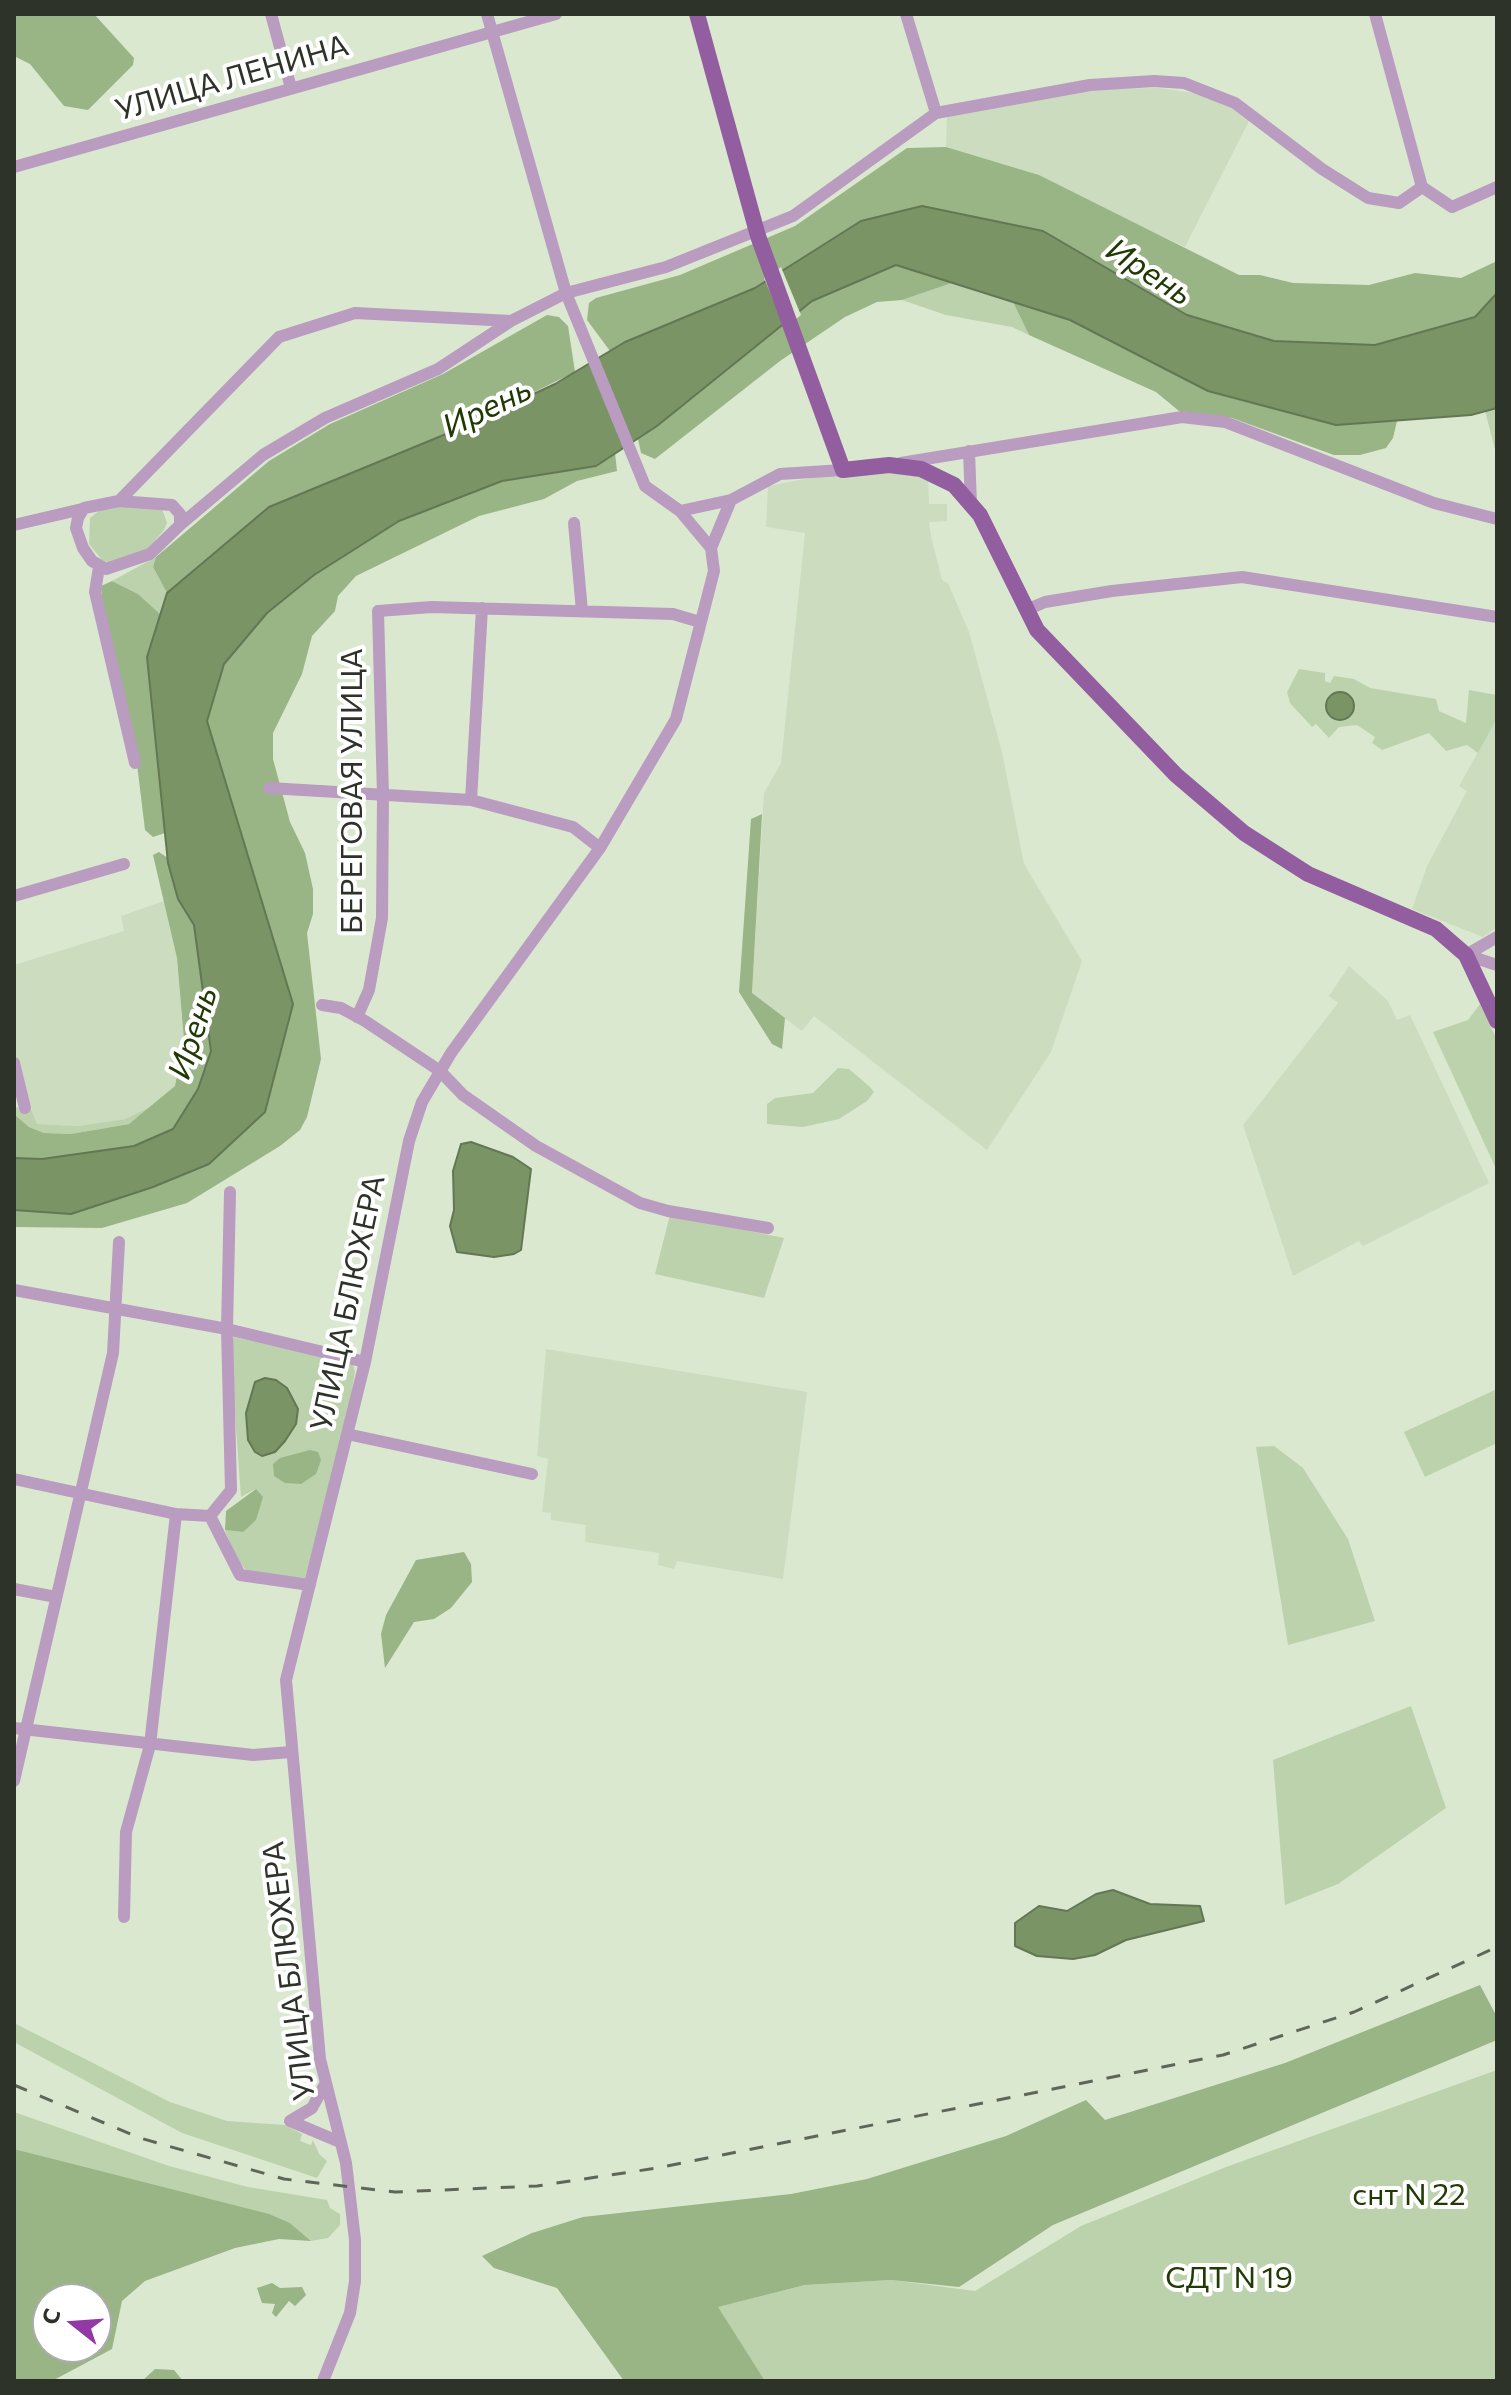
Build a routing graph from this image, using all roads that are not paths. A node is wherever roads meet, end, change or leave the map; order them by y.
1 (271, 14) edge
2 (487, 14) edge
3 (556, 14) edge
4 (697, 14) edge
5 (906, 14) edge
6 (1375, 14) edge
7 (491, 34) junction
8 (291, 88) junction
9 (936, 113) junction
10 (14, 167) edge
11 (1422, 187) junction
12 (1497, 187) edge
13 (757, 235) junction
14 (566, 293) junction
15 (511, 321) junction
16 (969, 451) junction
17 (889, 465) junction
18 (843, 470) junction
19 (731, 500) junction
20 (119, 501) junction
21 (202, 503) junction
22 (971, 504) junction
23 (172, 505) junction
24 (82, 509) junction
25 (680, 511) junction
26 (54, 515) junction
27 (1497, 519) edge
28 (574, 523) dead end
29 (14, 525) edge
30 (180, 525) junction
31 (76, 528) junction
32 (711, 548) junction
33 (99, 567) junction
34 (482, 608) junction
35 (1026, 610) junction
36 (582, 611) junction
37 (1497, 617) edge
38 (700, 622) junction
39 (135, 763) dead end
40 (269, 788) dead end
41 (383, 795) junction
42 (471, 800) junction
43 (600, 848) junction
44 (124, 864) dead end
45 (14, 896) edge
46 (1497, 937) edge
47 (1466, 955) junction
48 (1497, 965) edge
49 (322, 1005) dead end
50 (357, 1017) junction
51 (1497, 1021) edge
52 (14, 1063) edge
53 (440, 1071) junction
54 (25, 1108) dead end
55 (230, 1192) dead end
56 (768, 1228) dead end
57 (119, 1242) dead end
58 (14, 1290) edge
59 (113, 1306) junction
60 (227, 1329) junction
61 (365, 1362) junction
62 (347, 1434) junction
63 (532, 1474) dead end
64 (14, 1479) edge
65 (80, 1493) junction
66 (176, 1514) junction
67 (210, 1516) junction
68 (310, 1585) junction
69 (14, 1589) edge
70 (56, 1597) junction
71 (19, 1729) edge
72 (150, 1745) junction
73 (291, 1752) junction
74 (14, 1781) edge
75 (124, 1917) dead end
76 (324, 2086) junction
77 (340, 2142) junction
78 (323, 2381) edge

1 - 8 street
2 - 7 street
3 - 7 street, УЛИЦА ЛЕНИНА
4 - 13 main road
5 - 9 street
6 - 11 street
7 - 8 street, УЛИЦА ЛЕНИНА
7 - 14 street
8 - 10 street, УЛИЦА ЛЕНИНА
9 - 11 street
9 - 13 street
11 - 12 street
13 - 14 street
13 - 18 main road
14 - 15 street
14 - 25 street
15 - 20 street
15 - 21 street
16 - 17 street
16 - 22 street
16 - 27 street
17 - 18 main road
17 - 22 main road
18 - 19 street
19 - 25 street
19 - 32 street, УЛИЦА БЛЮХЕРА
20 - 23 street
20 - 24 street
21 - 23 street
21 - 30 street
22 - 35 main road
23 - 30 street
24 - 26 street
24 - 31 street
25 - 32 street
26 - 29 street
26 - 31 street
28 - 36 street
30 - 33 street
31 - 33 street
32 - 38 street, УЛИЦА БЛЮХЕРА
33 - 39 street
34 - 36 street
34 - 41 street, БЕРЕГОВАЯ УЛИЦА
34 - 42 street
35 - 37 street
35 - 47 main road
36 - 38 street
38 - 43 street, УЛИЦА БЛЮХЕРА
40 - 41 street
41 - 42 street
41 - 50 street, БЕРЕГОВАЯ УЛИЦА
42 - 43 street
43 - 53 street, УЛИЦА БЛЮХЕРА
44 - 45 street
46 - 47 street
47 - 48 street
47 - 51 main road
49 - 50 street
50 - 53 street
52 - 54 street
53 - 56 street
53 - 61 street, УЛИЦА БЛЮХЕРА
55 - 60 street
57 - 59 street
58 - 59 street
59 - 60 street
59 - 65 street
60 - 61 street
60 - 67 street
61 - 62 street, УЛИЦА БЛЮХЕРА
62 - 63 street
62 - 68 street, УЛИЦА БЛЮХЕРА
64 - 65 street
65 - 66 street
65 - 70 street
66 - 67 street
66 - 72 street
67 - 68 street
68 - 73 street, УЛИЦА БЛЮХЕРА
69 - 70 street
70 - 71 street
71 - 72 street
71 - 74 street
72 - 73 street
72 - 75 street
73 - 76 street, УЛИЦА БЛЮХЕРА
76 - 77 street, УЛИЦА БЛЮХЕРА
76 - 77 street
77 - 78 street, УЛИЦА БЛЮХЕРА

